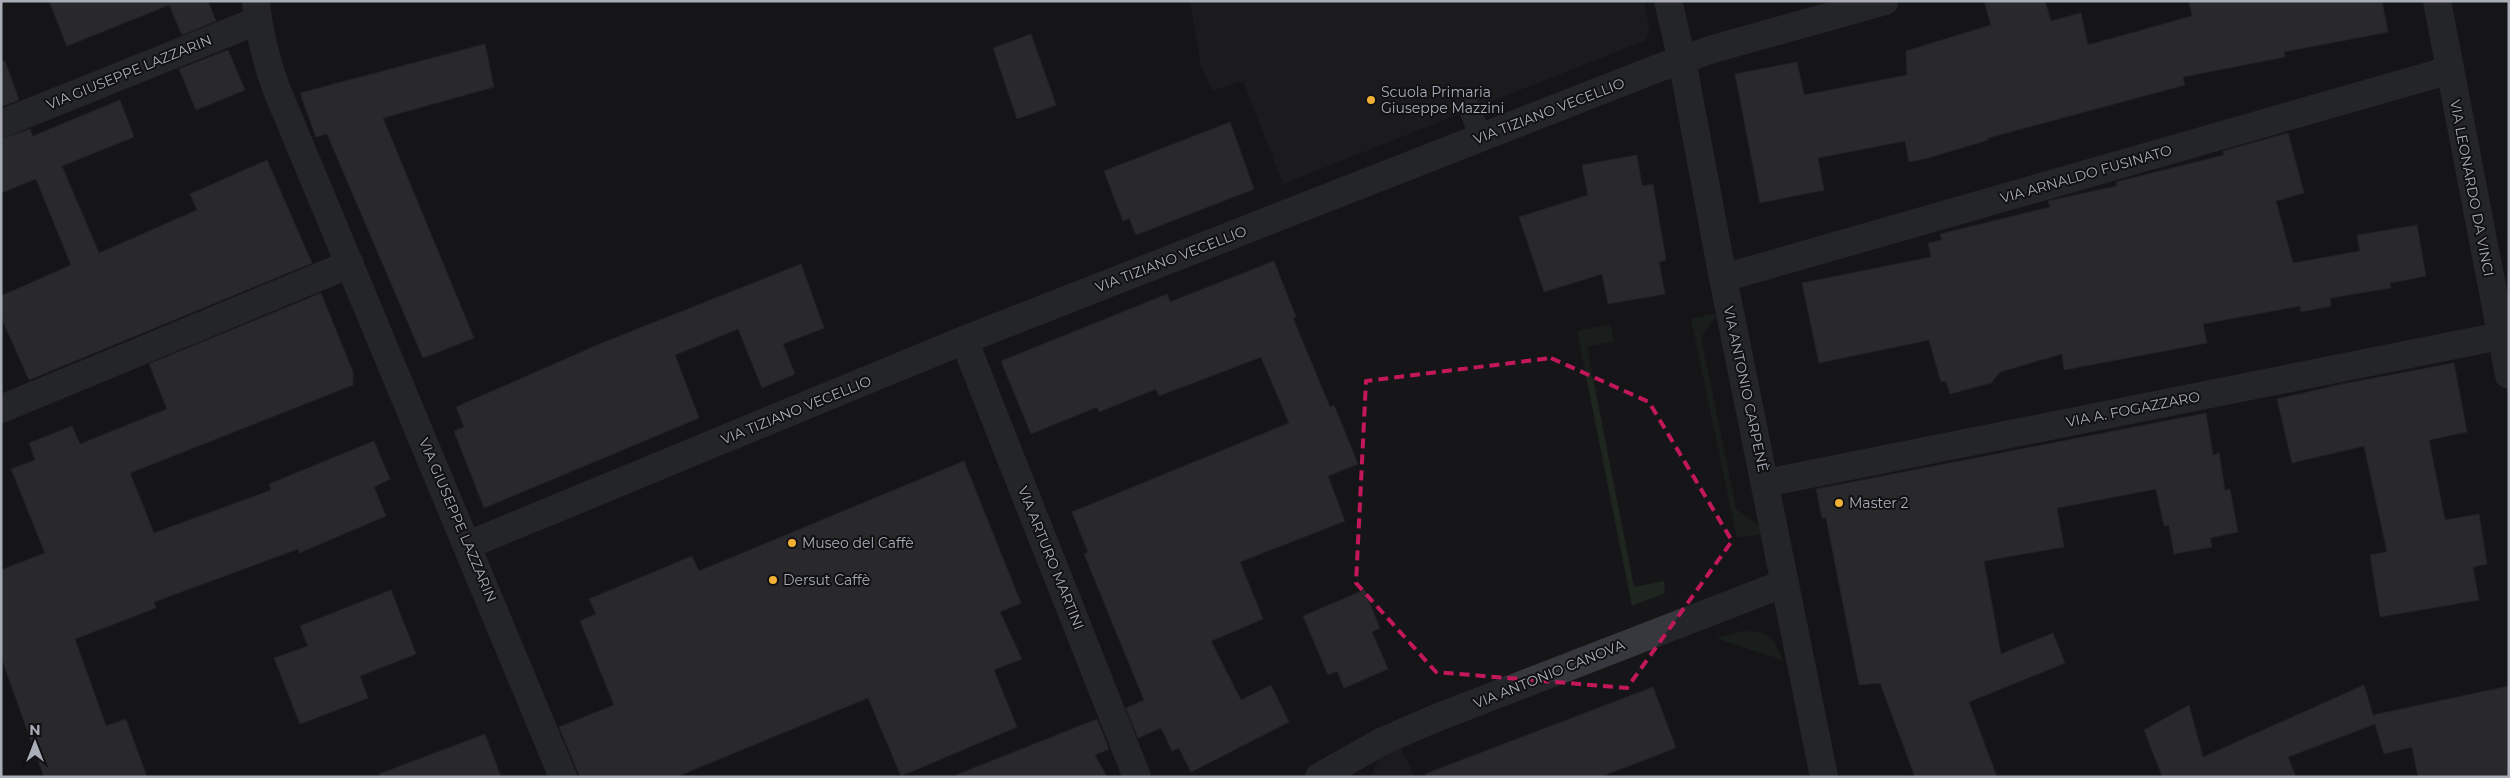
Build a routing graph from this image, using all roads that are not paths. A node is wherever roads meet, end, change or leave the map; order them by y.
1 (1668, 1) edge
2 (1885, 1) edge
3 (2437, 1) edge
4 (257, 11) edge
5 (1682, 60) junction
6 (2450, 70) junction
7 (1470, 109) dead end
8 (1, 124) edge
9 (1480, 138) junction
10 (350, 264) junction
11 (1723, 278) junction
12 (2500, 336) junction
13 (964, 340) junction
14 (2509, 376) edge
15 (1, 409) edge
16 (1766, 484) junction
17 (468, 544) junction
18 (1785, 583) junction
19 (564, 777) edge
20 (1137, 777) edge
21 (1319, 777) edge
22 (1824, 777) edge

1 - 5 street, VIA ANTONIO CARPENÈ
2 - 5 street, VIA TIZIANO VECELLIO
3 - 6 street, VIA LEONARDO DA VINCI
4 - 8 street, VIA GIUSEPPE LAZZARIN
4 - 10 street, VIA GIUSEPPE LAZZARIN
5 - 9 street, VIA TIZIANO VECELLIO
5 - 11 street, VIA ANTONIO CARPENÈ
6 - 11 street, VIA ARNALDO FUSINATO
6 - 12 street, VIA LEONARDO DA VINCI
7 - 9 lane
9 - 13 street, VIA TIZIANO VECELLIO
10 - 15 street
10 - 17 street, VIA GIUSEPPE LAZZARIN
11 - 16 street, VIA ANTONIO CARPENÈ
12 - 14 street, VIA LEONARDO DA VINCI
12 - 16 street, VIA A. FOGAZZARO
13 - 17 street, VIA TIZIANO VECELLIO
13 - 20 street, VIA ARTURO MARTINI
16 - 18 street, VIA ANTONIO CARPENÈ
17 - 19 street, VIA GIUSEPPE LAZZARIN
18 - 21 street, VIA ANTONIO CANOVA
18 - 22 street, VIA ANTONIO CARPENÈ

